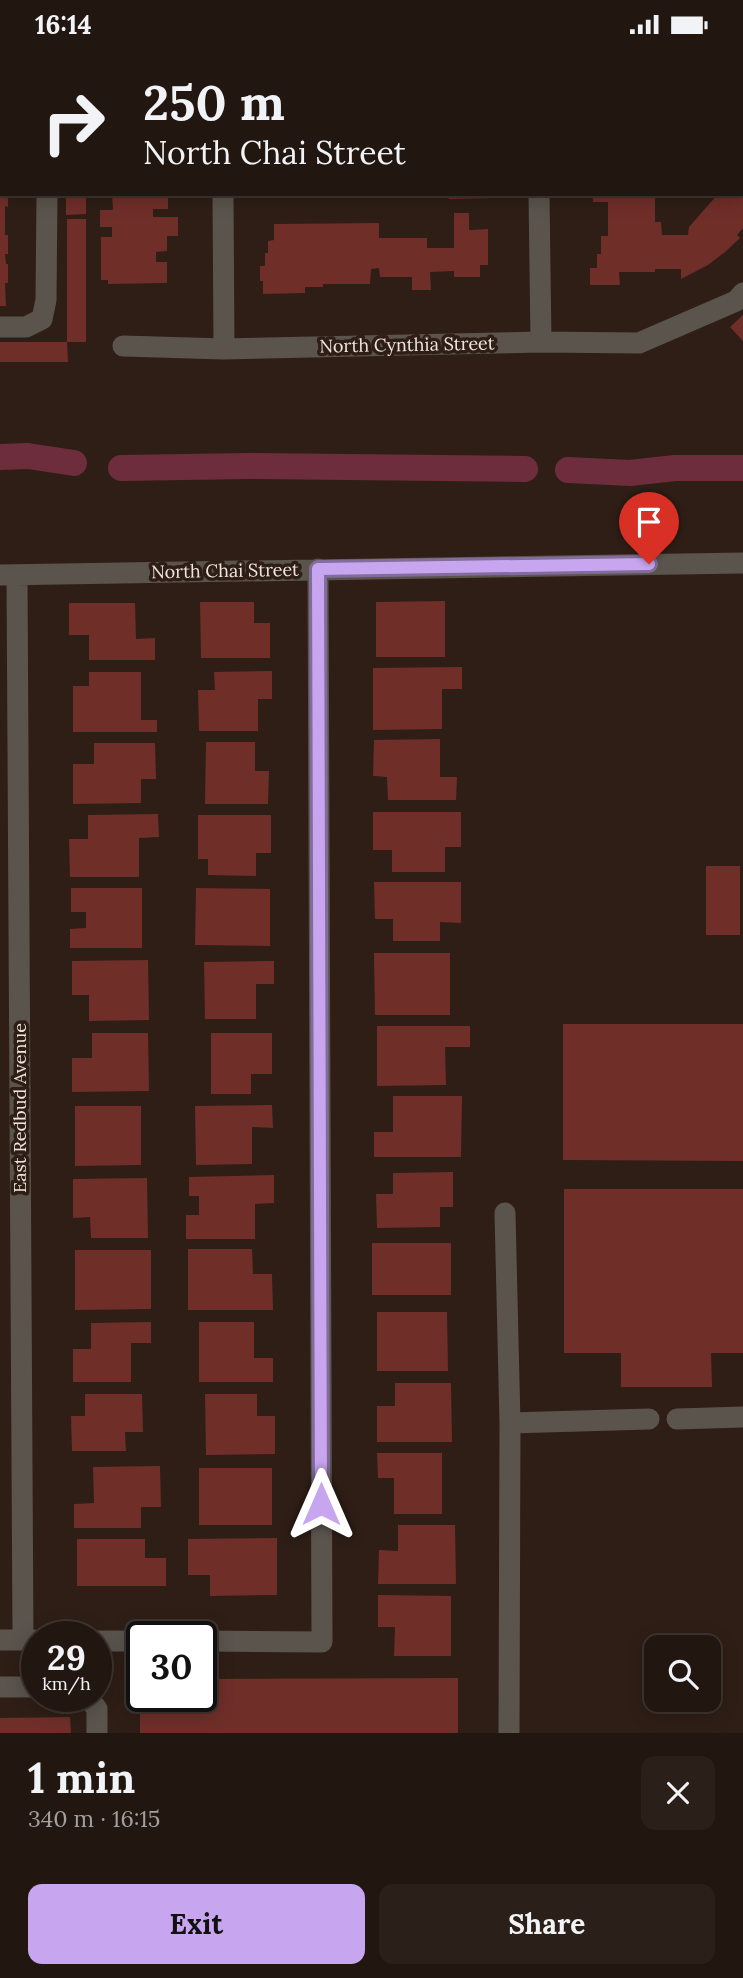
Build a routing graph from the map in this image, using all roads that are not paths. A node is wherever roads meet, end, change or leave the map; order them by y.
1 (47, 196) edge
2 (223, 196) edge
3 (539, 196) edge
4 (743, 293) edge
5 (0, 327) edge
6 (541, 342) junction
7 (123, 346) dead end
8 (224, 349) junction
9 (743, 563) edge
10 (318, 569) junction
11 (8, 575) edge
12 (505, 1213) dead end
13 (743, 1417) edge
14 (649, 1419) dead end
15 (677, 1419) dead end
16 (510, 1423) junction
17 (30, 1621) edge
18 (0, 1640) edge
19 (21, 1640) edge
20 (217, 1641) edge
21 (0, 1687) edge
22 (21, 1687) edge
23 (97, 1712) edge
24 (97, 1733) edge
25 (509, 1733) edge

1 - 5 street
2 - 8 street
3 - 6 street
4 - 6 street, North Cynthia Street
6 - 8 street, North Cynthia Street
7 - 8 street, North Cynthia Street
9 - 10 street, North Chai Street
10 - 11 street, North Chai Street
10 - 20 street
11 - 17 street, East Redbud Avenue
12 - 16 street
13 - 15 street
14 - 16 street
16 - 25 street
18 - 19 street
21 - 22 street
23 - 24 street

